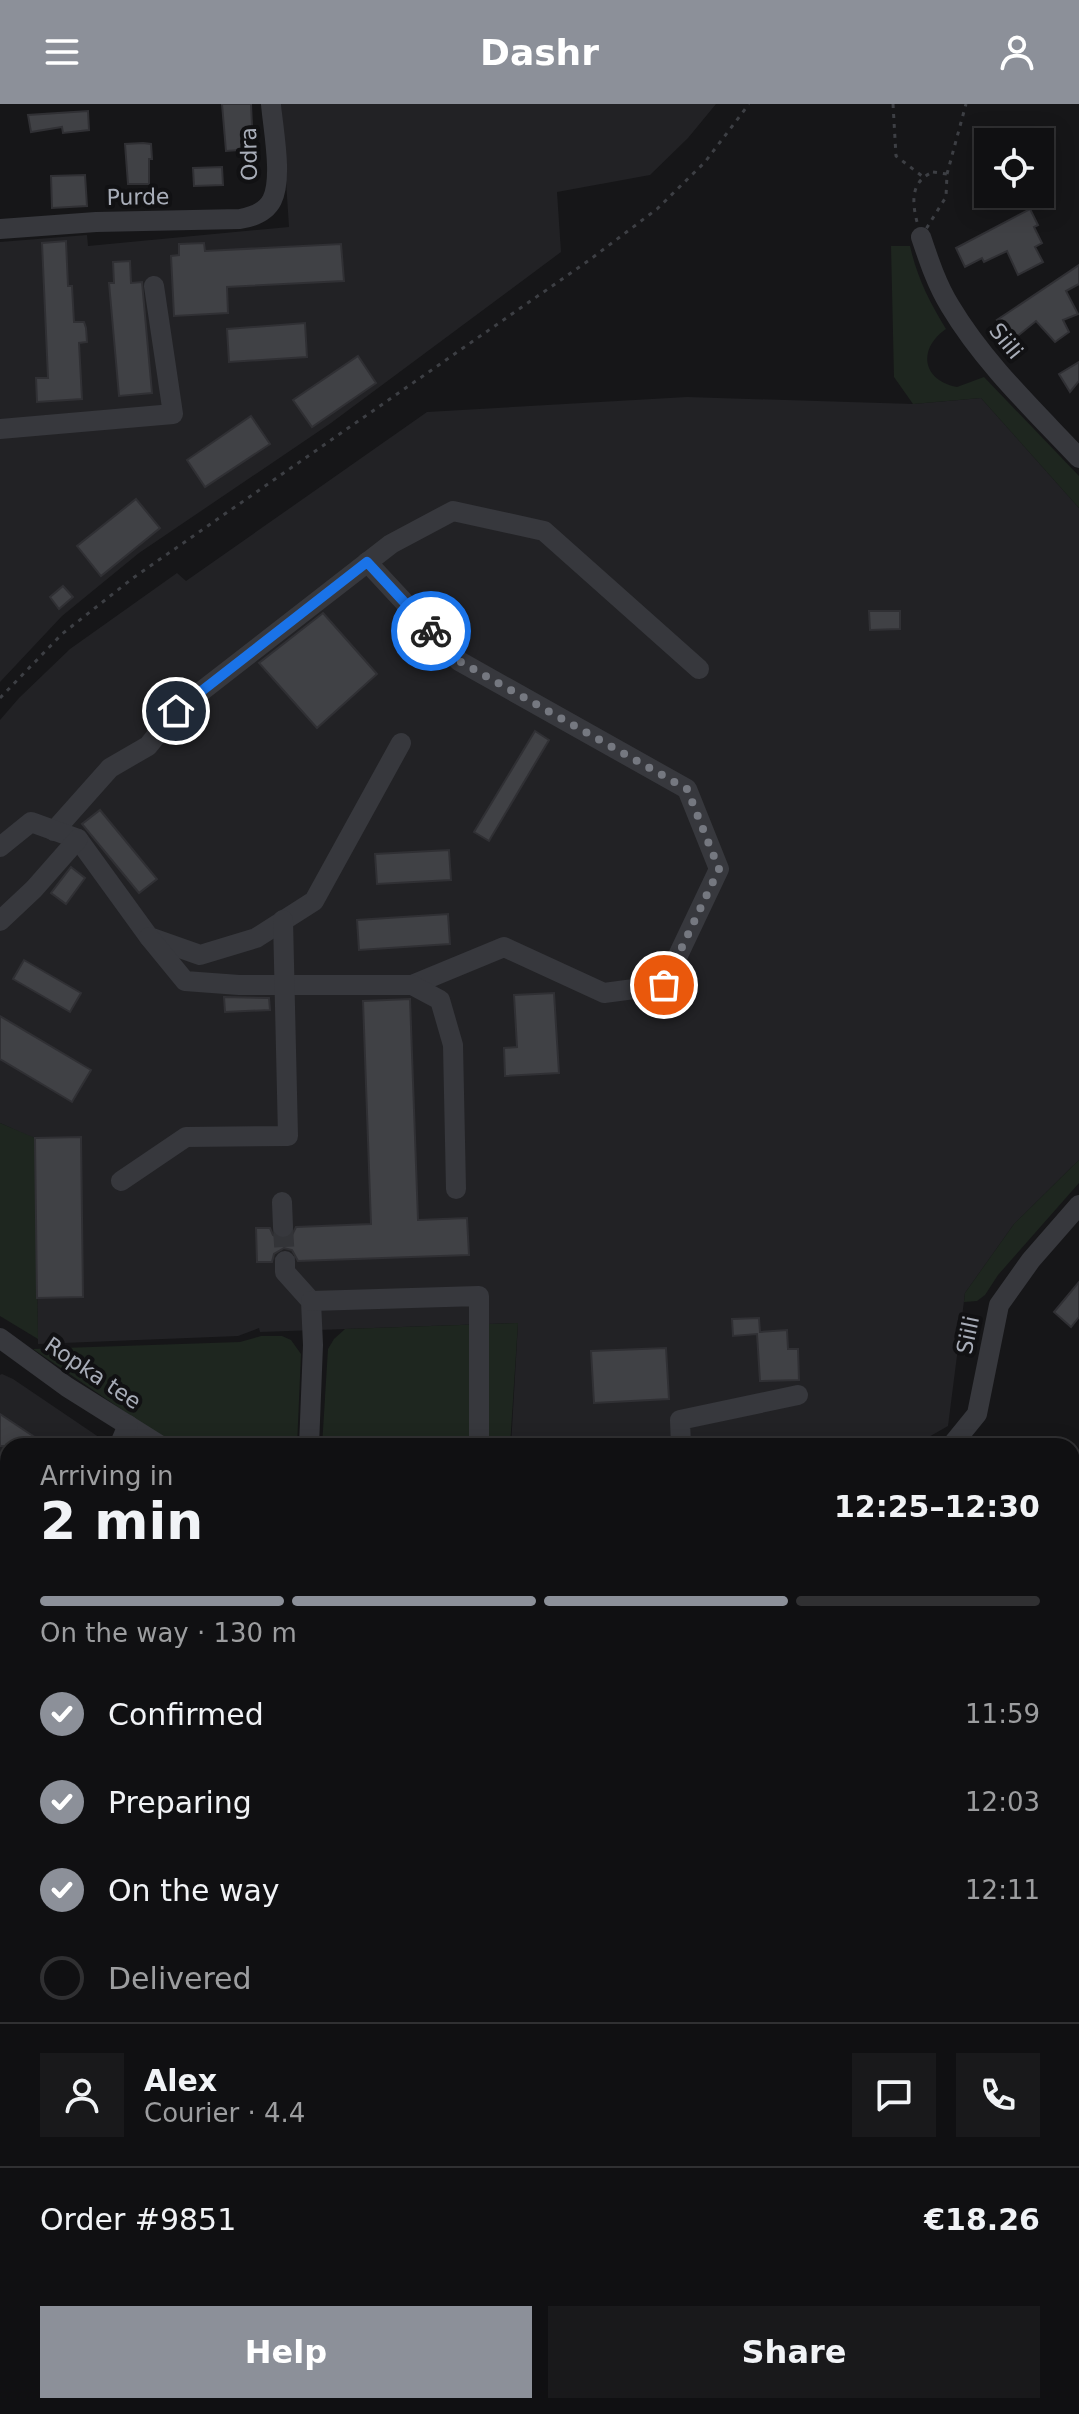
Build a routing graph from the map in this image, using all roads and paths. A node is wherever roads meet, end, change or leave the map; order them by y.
1 (271, 104) edge
2 (749, 104) edge
3 (893, 104) edge
4 (966, 104) edge
5 (947, 174) junction
6 (922, 176) junction
7 (271, 202) joint
8 (0, 229) edge
9 (921, 237) junction
10 (154, 286) dead end
11 (0, 429) edge
12 (1079, 458) edge
13 (367, 562) junction
14 (699, 669) dead end
15 (0, 698) edge
16 (401, 743) dead end
17 (54, 831) junction
18 (78, 839) junction
19 (0, 847) edge
20 (283, 920) junction
21 (0, 921) edge
22 (149, 937) junction
23 (285, 985) junction
24 (412, 985) junction
25 (121, 1181) dead end
26 (456, 1189) dead end
27 (282, 1202) dead end
28 (1079, 1205) edge
29 (283, 1227) tunnel mouth
30 (285, 1261) tunnel mouth
31 (311, 1301) junction
32 (0, 1338) edge
33 (798, 1395) dead end
34 (128, 1425) junction
35 (122, 1438) edge
36 (148, 1438) edge
37 (309, 1438) edge
38 (479, 1438) edge
39 (681, 1438) edge
40 (958, 1438) edge

1 - 7 street, Odra
2 - 15 path
3 - 6 path
4 - 5 path
5 - 6 path
5 - 9 path
6 - 9 path
7 - 8 street, Purde
9 - 12 street, Siili
10 - 11 street
13 - 14 street
13 - 17 street
13 - 24 street
16 - 20 street
17 - 18 street
17 - 19 street
18 - 21 street
18 - 22 street
20 - 22 street
20 - 23 street
22 - 23 street
23 - 24 street
23 - 25 street
24 - 26 street
27 - 29 street
28 - 40 street, Siili
30 - 31 street
31 - 37 street
31 - 38 street
32 - 34 street, Ropka tee
33 - 39 street
34 - 35 street
34 - 36 street, Ropka tee

